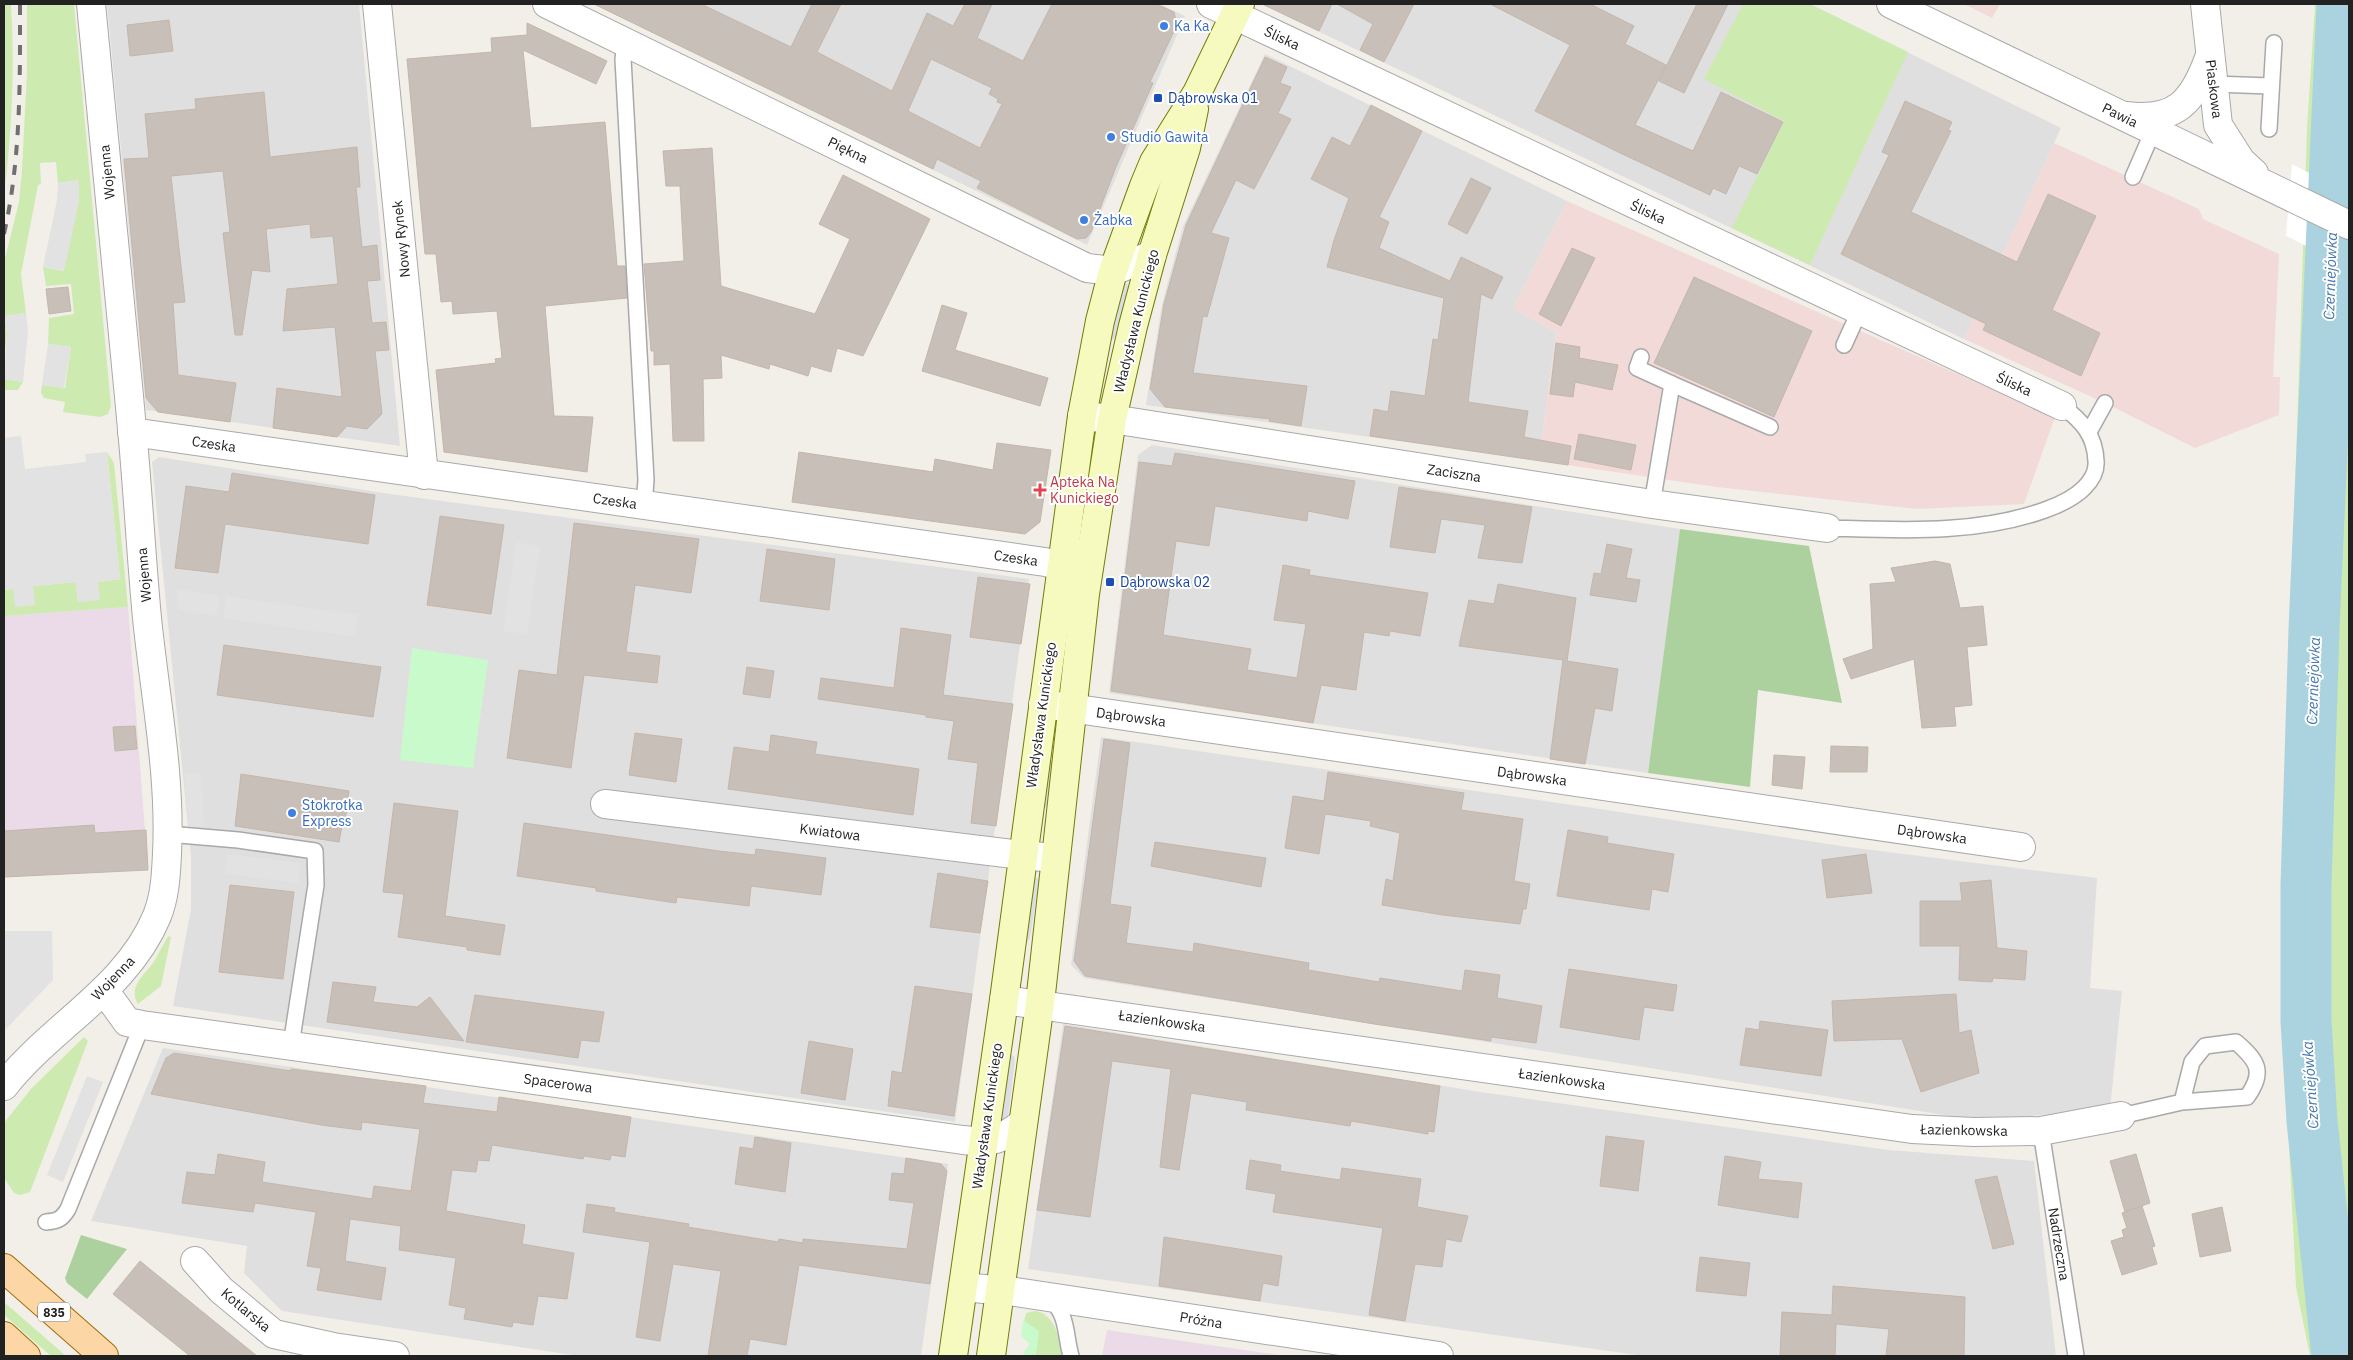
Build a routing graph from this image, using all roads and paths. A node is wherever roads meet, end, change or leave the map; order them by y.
1 (91, 4) edge
2 (377, 4) edge
3 (547, 4) edge
4 (1211, 4) edge
5 (2206, 4) edge
6 (1905, 7) edge
7 (1237, 10) edge
8 (625, 40) junction
9 (2274, 43) dead end
10 (2209, 57) junction
11 (2213, 84) junction
12 (2271, 86) junction
13 (1197, 93) junction
14 (2122, 116) junction
15 (2269, 129) dead end
16 (2153, 131) junction
17 (2133, 177) dead end
18 (2279, 190) junction
19 (2349, 225) edge
20 (1152, 255) junction
21 (1113, 271) junction
22 (1859, 312) junction
23 (1844, 345) dead end
24 (1641, 357) dead end
25 (1672, 384) junction
26 (2105, 403) dead end
27 (2062, 406) joint
28 (1082, 416) junction
29 (1112, 419) junction
30 (1770, 427) dead end
31 (132, 432) junction
32 (2090, 432) junction
33 (424, 475) junction
34 (1652, 504) junction
35 (644, 505) junction
36 (1827, 528) joint
37 (1061, 566) junction
38 (1085, 594) junction
39 (1043, 704) junction
40 (1071, 708) junction
41 (605, 804) dead end
42 (168, 834) junction
43 (2020, 847) dead end
44 (1022, 855) junction
45 (1055, 858) junction
46 (104, 990) junction
47 (1004, 1000) junction
48 (1040, 1004) junction
49 (142, 1025) junction
50 (291, 1045) junction
51 (6, 1080) edge
52 (2182, 1102) junction
53 (2121, 1116) joint
54 (1024, 1123) junction
55 (2042, 1131) junction
56 (983, 1142) junction
57 (46, 1222) dead end
58 (195, 1262) dead end
59 (4, 1268) edge
60 (963, 1287) junction
61 (999, 1290) junction
62 (1047, 1297) junction
63 (4, 1336) edge
64 (26, 1356) edge
65 (104, 1356) edge
66 (395, 1356) edge
67 (953, 1356) edge
68 (991, 1356) edge
69 (1071, 1356) edge
70 (1439, 1356) edge
71 (2076, 1356) edge

1 - 31 street, Wojenna
2 - 33 street, Nowy Rynek
3 - 8 street, Piękna
4 - 7 street, Śliska
5 - 10 street, Piaskowa
6 - 14 street, Pawia
7 - 13 main road, Władysława Kunickiego
7 - 22 street, Śliska
8 - 21 street, Piękna
8 - 35 lane
9 - 12 lane
10 - 11 street, Piaskowa
10 - 14 street
11 - 12 lane
11 - 18 street, Piaskowa
12 - 15 lane
13 - 20 main road, Władysława Kunickiego
13 - 21 main road, Władysława Kunickiego
14 - 16 street, Pawia
16 - 17 lane
16 - 18 street, Pawia
18 - 19 street, Pawia
20 - 21 street, Piękna
20 - 29 main road, Władysława Kunickiego
21 - 28 main road, Władysława Kunickiego
22 - 23 lane
22 - 27 street, Śliska
24 - 25 lane
25 - 30 lane
25 - 34 lane
26 - 32 lane
27 - 32 lane
28 - 29 street, Zaciszna
28 - 37 main road, Władysława Kunickiego
29 - 34 street, Zaciszna
29 - 38 main road, Władysława Kunickiego
31 - 33 street, Czeska
31 - 42 street, Wojenna
32 - 36 lane
33 - 35 street, Czeska
34 - 36 street, Zaciszna
35 - 37 street, Czeska
37 - 38 street
37 - 39 main road, Władysława Kunickiego
38 - 40 main road, Władysława Kunickiego
39 - 40 street, Dąbrowska
39 - 44 main road, Władysława Kunickiego
40 - 43 street, Dąbrowska
40 - 45 main road, Władysława Kunickiego
41 - 44 street, Kwiatowa
42 - 46 street, Wojenna
42 - 50 lane
44 - 45 street, Kwiatowa
44 - 47 main road, Władysława Kunickiego
45 - 48 main road, Władysława Kunickiego
46 - 49 street, Spacerowa
46 - 51 street, Wojenna
47 - 48 street, Łazienkowska
47 - 56 main road, Władysława Kunickiego
48 - 54 main road, Władysława Kunickiego
48 - 55 street, Łazienkowska
49 - 50 street, Spacerowa
49 - 57 lane
50 - 56 street, Spacerowa
52 - 52 lane
52 - 53 lane
53 - 55 street, Łazienkowska
54 - 56 street, Spacerowa
54 - 61 main road, Władysława Kunickiego
55 - 71 lane, Nadrzeczna
56 - 60 main road, Władysława Kunickiego
58 - 66 street, Kotlarska
59 - 65 main road, 835
60 - 61 street, Próżna
60 - 67 main road, Władysława Kunickiego
61 - 62 street, Próżna
61 - 68 main road, Władysława Kunickiego
62 - 69 lane
62 - 70 street, Próżna
63 - 64 main road

